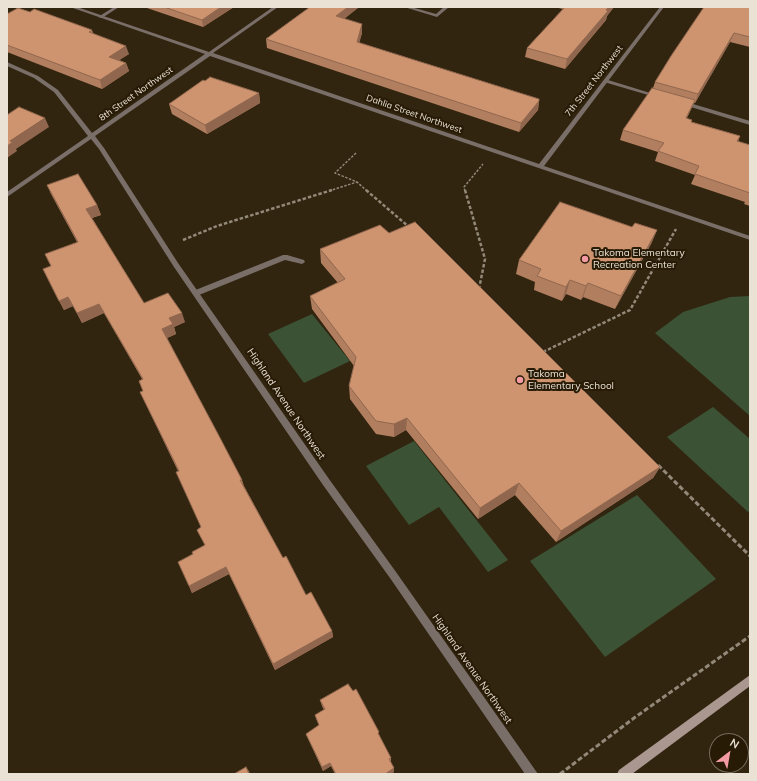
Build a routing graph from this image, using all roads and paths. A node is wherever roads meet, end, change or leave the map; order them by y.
1 (72, 7) edge
2 (116, 7) edge
3 (276, 7) edge
4 (406, 7) edge
5 (447, 7) edge
6 (662, 7) edge
7 (100, 17) junction
8 (209, 54) junction
9 (7, 64) edge
10 (606, 81) junction
11 (661, 97) edge
12 (676, 101) edge
13 (750, 123) edge
14 (92, 136) junction
15 (356, 153) dead end
16 (486, 161) dead end
17 (540, 166) junction
18 (357, 182) junction
19 (7, 196) edge
20 (409, 227) edge
21 (676, 228) dead end
22 (750, 238) edge
23 (183, 240) dead end
24 (302, 262) dead end
25 (473, 283) edge
26 (479, 288) junction
27 (196, 293) junction
28 (484, 294) edge
29 (538, 347) edge
30 (543, 352) junction
31 (549, 357) edge
32 (655, 462) edge
33 (750, 556) edge
34 (750, 636) edge
35 (750, 680) edge
36 (532, 774) edge
37 (560, 774) edge
38 (623, 774) edge

1 - 7 street, Dahlia Street Northwest
2 - 7 street
3 - 8 street, 8th Street Northwest
4 - 5 street
6 - 10 street, 7th Street Northwest
7 - 8 street, Dahlia Street Northwest
8 - 14 street, 8th Street Northwest
8 - 17 street, Dahlia Street Northwest
9 - 14 street, Highland Avenue Northwest
10 - 11 street
10 - 17 street, 7th Street Northwest
12 - 13 street
14 - 19 street, 8th Street Northwest
14 - 27 street, Highland Avenue Northwest
15 - 18 path
16 - 26 path
17 - 22 street, Dahlia Street Northwest
18 - 20 path
18 - 23 path
21 - 30 path
24 - 27 street
25 - 26 path
26 - 28 path
27 - 36 street, Highland Avenue Northwest
29 - 30 path
30 - 31 path
32 - 33 path
34 - 37 path
35 - 38 main road

